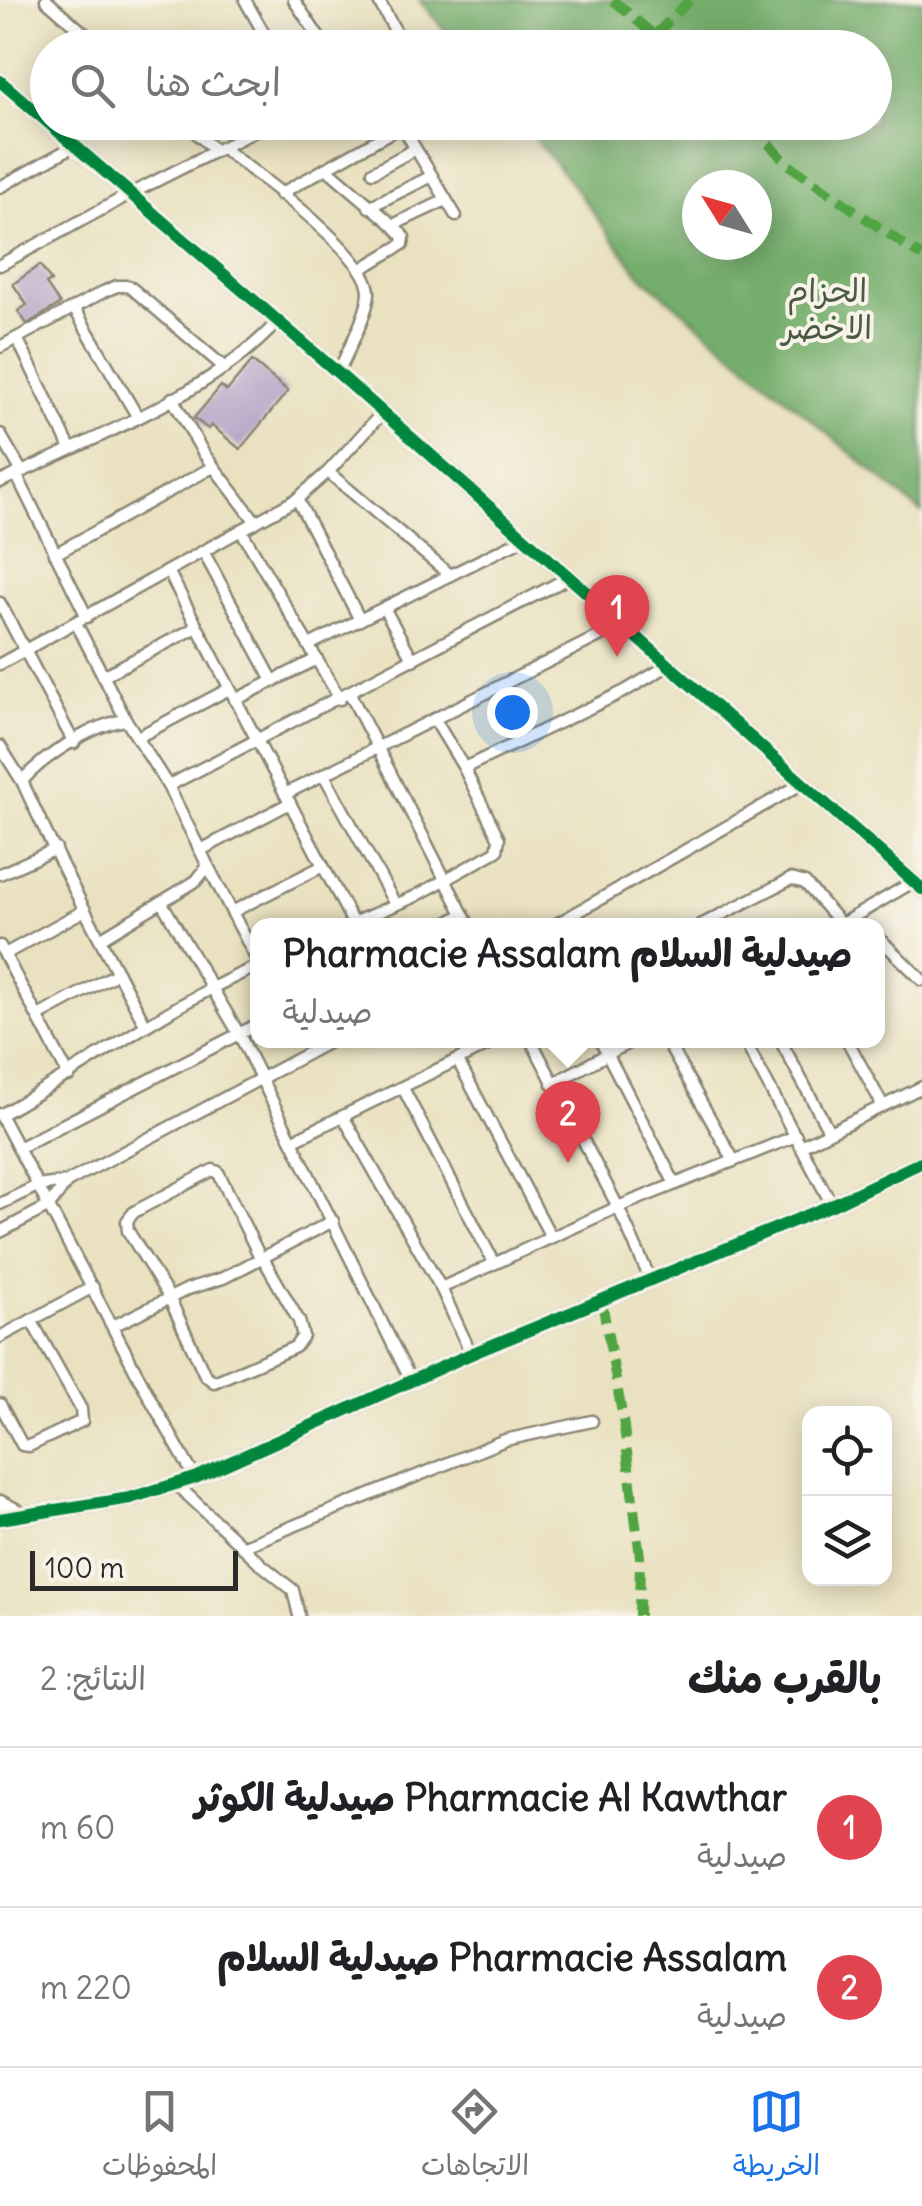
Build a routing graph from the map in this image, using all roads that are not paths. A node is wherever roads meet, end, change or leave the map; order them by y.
1 (46, 0) edge
2 (244, 0) edge
3 (294, 0) edge
4 (378, 0) edge
5 (80, 30) edge
6 (262, 30) edge
7 (314, 30) edge
8 (395, 30) edge
9 (0, 81) edge
10 (30, 107) edge
11 (67, 140) edge
12 (207, 140) edge
13 (237, 140) edge
14 (377, 140) edge
15 (412, 140) edge
16 (74, 146) junction
17 (219, 149) junction
18 (416, 149) junction
19 (326, 168) junction
20 (373, 172) dead end
21 (432, 176) junction
22 (0, 187) edge
23 (130, 194) junction
24 (280, 194) junction
25 (446, 200) junction
26 (369, 207) junction
27 (456, 216) dead end
28 (392, 224) junction
29 (0, 265) edge
30 (361, 269) junction
31 (74, 308) junction
32 (278, 321) junction
33 (17, 338) junction
34 (0, 347) edge
35 (225, 368) junction
36 (338, 372) junction
37 (172, 398) junction
38 (383, 412) junction
39 (137, 416) junction
40 (0, 434) edge
41 (70, 448) junction
42 (213, 466) junction
43 (328, 472) junction
44 (19, 473) junction
45 (0, 482) edge
46 (297, 500) junction
47 (256, 522) junction
48 (241, 530) junction
49 (526, 538) junction
50 (204, 551) junction
51 (55, 554) junction
52 (168, 571) junction
53 (450, 576) junction
54 (570, 577) junction
55 (0, 603) edge
56 (384, 608) junction
57 (82, 620) junction
58 (360, 620) junction
59 (623, 624) junction
60 (197, 627) junction
61 (309, 645) junction
62 (24, 652) junction
63 (317, 659) junction
64 (413, 660) junction
65 (0, 664) edge
66 (668, 665) junction
67 (103, 676) junction
68 (272, 681) junction
69 (232, 694) junction
70 (345, 696) junction
71 (126, 720) junction
72 (434, 720) junction
73 (138, 737) junction
74 (257, 741) junction
75 (74, 743) junction
76 (0, 746) edge
77 (376, 750) junction
78 (464, 768) junction
79 (324, 775) junction
80 (22, 781) junction
81 (803, 784) junction
82 (168, 786) junction
83 (288, 799) junction
84 (56, 849) junction
85 (201, 850) junction
86 (208, 866) junction
87 (324, 866) junction
88 (0, 874) edge
89 (444, 880) junction
90 (918, 885) edge
91 (162, 903) junction
92 (395, 904) junction
93 (85, 910) junction
94 (232, 912) junction
95 (724, 912) junction
96 (856, 915) junction
97 (347, 918) edge
98 (364, 918) edge
99 (465, 918) edge
100 (567, 918) edge
101 (713, 918) edge
102 (727, 918) edge
103 (833, 918) edge
104 (851, 918) edge
105 (859, 918) edge
106 (100, 939) junction
107 (885, 945) edge
108 (250, 948) edge
109 (2, 950) edge
110 (250, 968) edge
111 (118, 974) junction
112 (922, 980) edge
113 (212, 986) junction
114 (38, 1016) junction
115 (145, 1024) junction
116 (250, 1028) edge
117 (239, 1034) junction
118 (317, 1048) edge
119 (483, 1048) edge
120 (535, 1048) edge
121 (605, 1048) edge
122 (621, 1048) edge
123 (670, 1048) edge
124 (748, 1048) edge
125 (784, 1048) edge
126 (851, 1048) edge
127 (609, 1055) junction
128 (458, 1061) junction
129 (69, 1076) junction
130 (260, 1077) junction
131 (552, 1084) junction
132 (922, 1087) edge
133 (403, 1088) junction
134 (882, 1104) junction
135 (0, 1114) edge
136 (344, 1118) junction
137 (828, 1131) junction
138 (294, 1140) junction
139 (800, 1140) junction
140 (18, 1148) junction
141 (734, 1161) junction
142 (922, 1162) edge
143 (66, 1182) junction
144 (675, 1184) junction
145 (37, 1186) junction
146 (0, 1204) edge
147 (832, 1205) junction
148 (49, 1206) junction
149 (618, 1207) junction
150 (333, 1221) junction
151 (0, 1232) edge
152 (551, 1237) junction
153 (262, 1258) junction
154 (494, 1264) junction
155 (651, 1281) junction
156 (94, 1287) junction
157 (441, 1288) junction
158 (170, 1298) junction
159 (32, 1320) junction
160 (113, 1326) junction
161 (0, 1337) edge
162 (472, 1354) junction
163 (411, 1381) junction
164 (0, 1404) edge
165 (592, 1420) dead end
166 (195, 1478) junction
167 (177, 1485) junction
168 (0, 1504) edge
169 (24, 1516) junction
170 (0, 1519) edge
171 (242, 1547) junction
172 (298, 1616) edge

1 - 5 street
2 - 6 street
3 - 7 street
4 - 8 street
9 - 10 street
11 - 16 street
12 - 17 street
13 - 17 street
14 - 19 street
15 - 18 street
16 - 22 street
16 - 23 street
17 - 23 street
17 - 24 street
18 - 20 street
18 - 21 street
19 - 24 street
19 - 26 street
21 - 25 street
21 - 26 street
23 - 29 street
23 - 32 street
24 - 30 street
25 - 27 street
25 - 28 street
26 - 28 street
28 - 30 street
30 - 36 street
31 - 33 street
31 - 35 street
31 - 39 street
32 - 35 street
32 - 36 street
33 - 34 street
33 - 41 street
35 - 37 street
36 - 38 street
37 - 39 street
37 - 42 street
38 - 43 street
38 - 49 street
39 - 41 street
40 - 44 street
41 - 44 street
42 - 47 street
42 - 51 street
43 - 46 street
43 - 53 street
44 - 45 street
44 - 51 street
46 - 47 street
46 - 58 street
47 - 48 street
48 - 50 street
48 - 61 street
49 - 53 street
49 - 54 street
50 - 52 street
50 - 68 street
51 - 57 street
52 - 57 street
52 - 60 street
53 - 56 street
54 - 59 street
54 - 64 street
55 - 62 street
56 - 58 street
56 - 64 street
57 - 62 street
57 - 67 street
58 - 61 street
59 - 66 street
59 - 72 street
60 - 67 street
60 - 69 street
61 - 63 street
62 - 65 street
62 - 75 street
63 - 68 street
63 - 70 street
64 - 70 street
66 - 78 street
66 - 81 street
67 - 71 street
68 - 69 street
69 - 73 street
69 - 74 street
70 - 74 street
70 - 77 street
71 - 73 street
71 - 75 street
72 - 77 street
72 - 78 street
73 - 82 street
74 - 82 street
74 - 83 street
75 - 80 street
76 - 80 street
77 - 79 street
77 - 89 street
78 - 89 street
79 - 83 street
79 - 92 street
80 - 84 street
81 - 90 street
81 - 100 street
82 - 85 street
83 - 85 street
83 - 87 street
84 - 88 street
84 - 93 street
85 - 86 street
86 - 91 street
86 - 94 street
87 - 94 street
87 - 97 street
89 - 92 street
89 - 99 street
90 - 96 street
91 - 106 street
91 - 113 street
92 - 98 street
93 - 106 street
93 - 109 street
94 - 108 street
95 - 101 street
95 - 102 street
95 - 103 street
96 - 104 street
96 - 105 street
106 - 111 street
107 - 112 street
109 - 114 street
110 - 113 street
111 - 114 street
111 - 115 street
113 - 115 street
113 - 117 street
114 - 129 street
115 - 129 street
116 - 117 street
117 - 130 street
117 - 140 street
118 - 130 street
119 - 128 street
120 - 131 street
121 - 127 street
122 - 127 street
123 - 141 street
124 - 139 street
125 - 137 street
126 - 134 street
127 - 131 street
127 - 144 street
128 - 133 street
128 - 152 street
129 - 135 street
130 - 138 street
130 - 143 street
131 - 149 street
132 - 134 street
133 - 136 street
133 - 154 street
134 - 137 street
135 - 140 street
136 - 138 street
136 - 157 street
137 - 139 street
138 - 150 street
139 - 141 street
139 - 147 street
140 - 145 street
141 - 144 street
142 - 147 street
143 - 145 street
143 - 148 street
144 - 149 street
145 - 146 street
145 - 148 street
147 - 155 street
148 - 151 street
148 - 156 street
149 - 152 street
149 - 155 street
150 - 153 street
150 - 163 street
152 - 154 street
153 - 158 street
153 - 158 street
153 - 158 street
154 - 157 street
155 - 162 street
156 - 159 street
156 - 160 street
157 - 162 street
158 - 160 street
159 - 161 street
159 - 164 street
160 - 166 street
162 - 163 street
163 - 166 street
165 - 171 street
166 - 167 street
167 - 169 street
167 - 171 street
168 - 169 street
169 - 170 street
171 - 172 street

